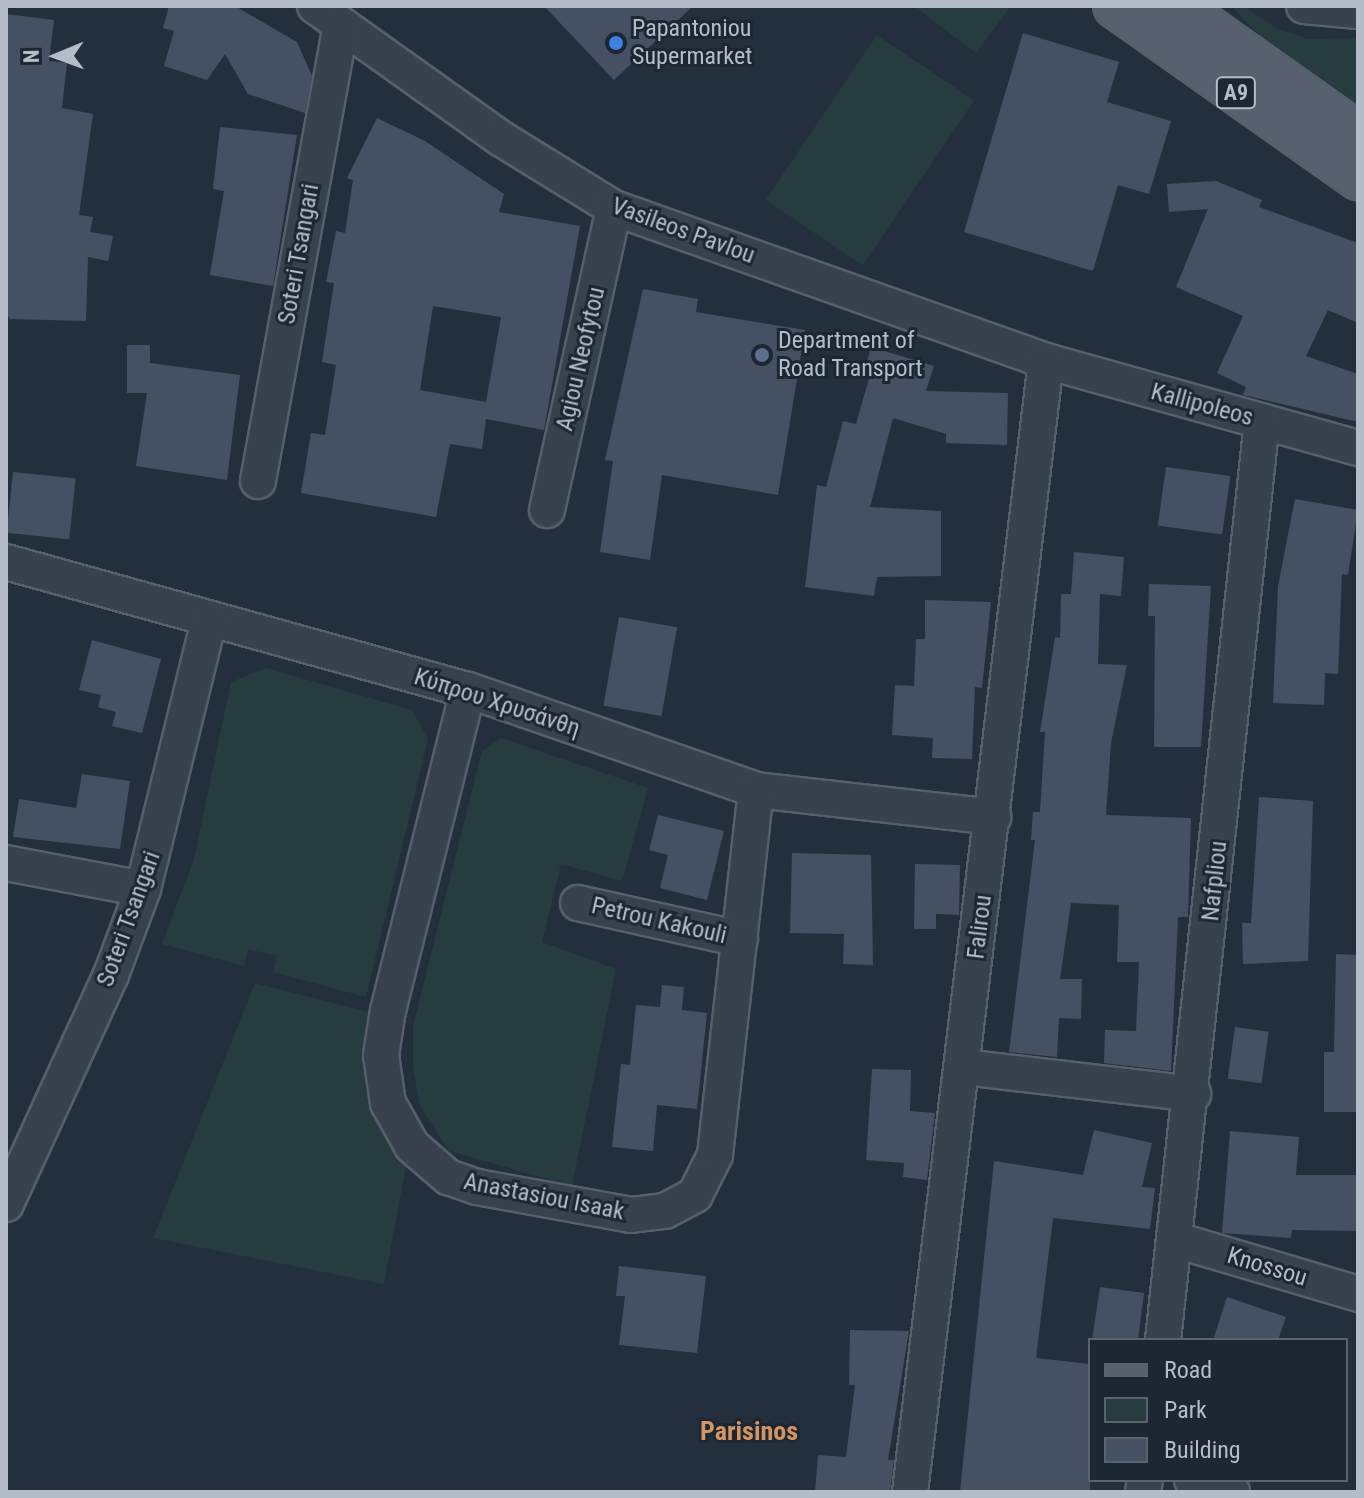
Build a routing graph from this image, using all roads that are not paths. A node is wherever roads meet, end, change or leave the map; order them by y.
1 (1115, 6) edge
2 (1177, 6) edge
3 (1304, 6) edge
4 (1358, 11) edge
5 (328, 16) edge
6 (1358, 134) edge
7 (1358, 178) edge
8 (614, 208) junction
9 (1046, 361) junction
10 (1262, 421) junction
11 (1358, 448) edge
12 (258, 481) dead end
13 (547, 510) dead end
14 (6, 562) edge
15 (209, 620) junction
16 (468, 690) junction
17 (756, 790) junction
18 (993, 817) junction
19 (6, 863) edge
20 (143, 889) junction
21 (578, 903) dead end
22 (740, 939) junction
23 (964, 1067) junction
24 (1193, 1094) junction
25 (6, 1204) edge
26 (1176, 1240) junction
27 (1358, 1294) edge
28 (1163, 1338) edge
29 (1199, 1482) edge
30 (910, 1492) edge
31 (1232, 1492) edge

1 - 7 main road, A9
2 - 6 main road, A9
3 - 4 street
5 - 8 street, Vasileos Pavlou
5 - 12 street, Soteri Tsangari
8 - 9 street, Vasileos Pavlou
8 - 13 street, Agiou Neofytou
9 - 10 street, Kallipoleos
9 - 18 street, Falirou
10 - 11 street, Kallipoleos
10 - 24 street, Nafpliou
14 - 15 street, Κύπρου Χρυσάνθη
15 - 16 street, Κύπρου Χρυσάνθη
15 - 20 street, Soteri Tsangari
16 - 17 street, Κύπρου Χρυσάνθη
16 - 22 street, Anastasiou Isaak
17 - 18 street, Κύπρου Χρυσάνθη
17 - 22 street, Anastasiou Isaak
18 - 23 street, Falirou
19 - 20 street
20 - 25 street, Soteri Tsangari
21 - 22 street, Petrou Kakouli
23 - 24 street
23 - 30 street, Falirou
24 - 26 street, Nafpliou
26 - 27 street, Knossou
26 - 28 street, Nafpliou
29 - 31 street

